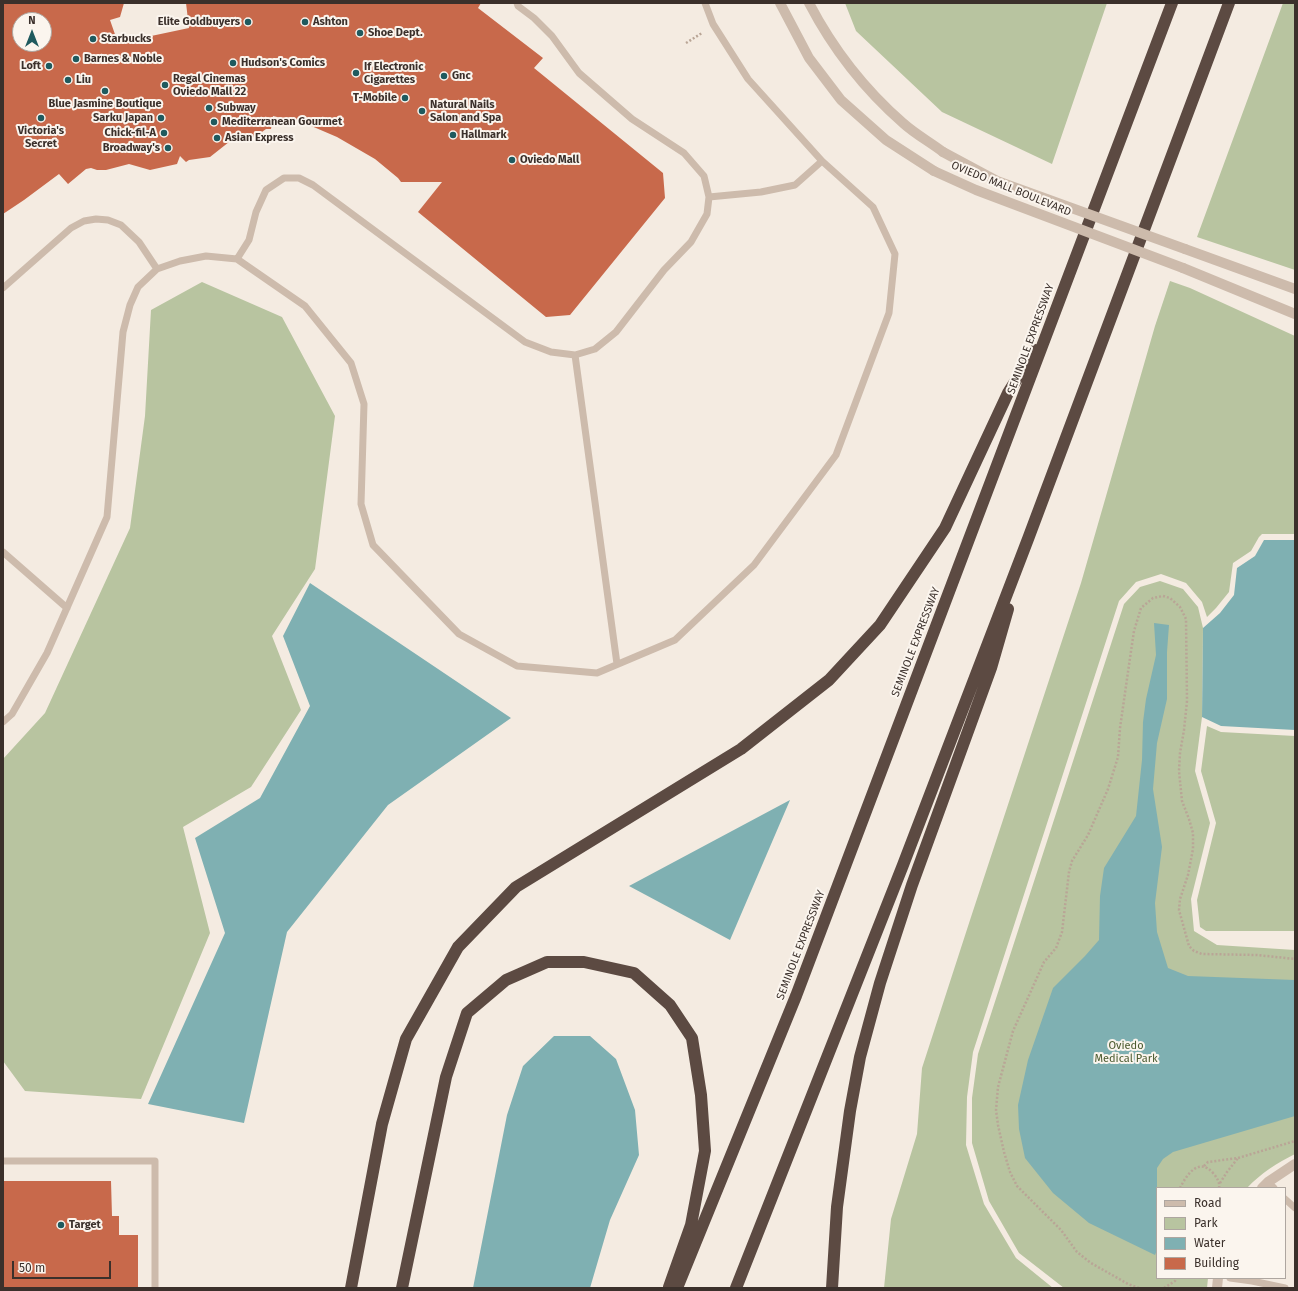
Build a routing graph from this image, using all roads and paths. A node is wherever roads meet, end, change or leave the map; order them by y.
1 (517, 3) edge
2 (705, 3) edge
3 (780, 3) edge
4 (809, 3) edge
5 (1172, 3) edge
6 (1229, 3) edge
7 (702, 33) dead end
8 (686, 43) dead end
9 (822, 161) junction
10 (709, 197) junction
11 (237, 259) junction
12 (157, 269) junction
13 (3, 288) edge
14 (1295, 289) edge
15 (1295, 314) edge
16 (1047, 331) junction
17 (575, 355) junction
18 (1028, 539) junction
19 (3, 552) edge
20 (67, 608) junction
21 (617, 664) junction
22 (3, 722) edge
23 (1295, 959) edge
24 (1295, 1141) edge
25 (1238, 1158) junction
26 (3, 1161) edge
27 (1295, 1164) edge
28 (1204, 1166) junction
29 (1220, 1184) joint
30 (1268, 1186) edge
31 (1181, 1187) edge
32 (1286, 1200) edge
33 (1295, 1208) edge
34 (1176, 1279) edge
35 (1237, 1279) edge
36 (1128, 1284) junction
37 (154, 1288) edge
38 (351, 1288) edge
39 (402, 1288) edge
40 (669, 1288) edge
41 (677, 1288) edge
42 (736, 1288) edge
43 (832, 1288) edge
44 (1130, 1288) edge
45 (1139, 1288) edge
46 (1164, 1288) edge
47 (1285, 1288) edge

1 - 10 lane
2 - 9 lane
3 - 15 street, OVIEDO MALL BOULEVARD, bridge
4 - 14 street, OVIEDO MALL BOULEVARD, bridge
5 - 16 highway, SEMINOLE EXPRESSWAY
6 - 18 highway
7 - 8 path
9 - 10 lane
9 - 21 lane
10 - 17 lane
11 - 12 lane
11 - 17 lane
11 - 21 lane
12 - 13 lane
12 - 20 lane
16 - 38 highway
16 - 41 highway, SEMINOLE EXPRESSWAY
17 - 21 lane
18 - 42 highway
18 - 43 highway
19 - 20 lane
20 - 22 lane
23 - 36 path
24 - 25 path
25 - 28 path
25 - 29 path
26 - 37 lane
27 - 30 street
28 - 29 path
28 - 31 path
32 - 33 lane
34 - 46 path
35 - 47 lane
36 - 44 path
36 - 45 path
39 - 40 highway

